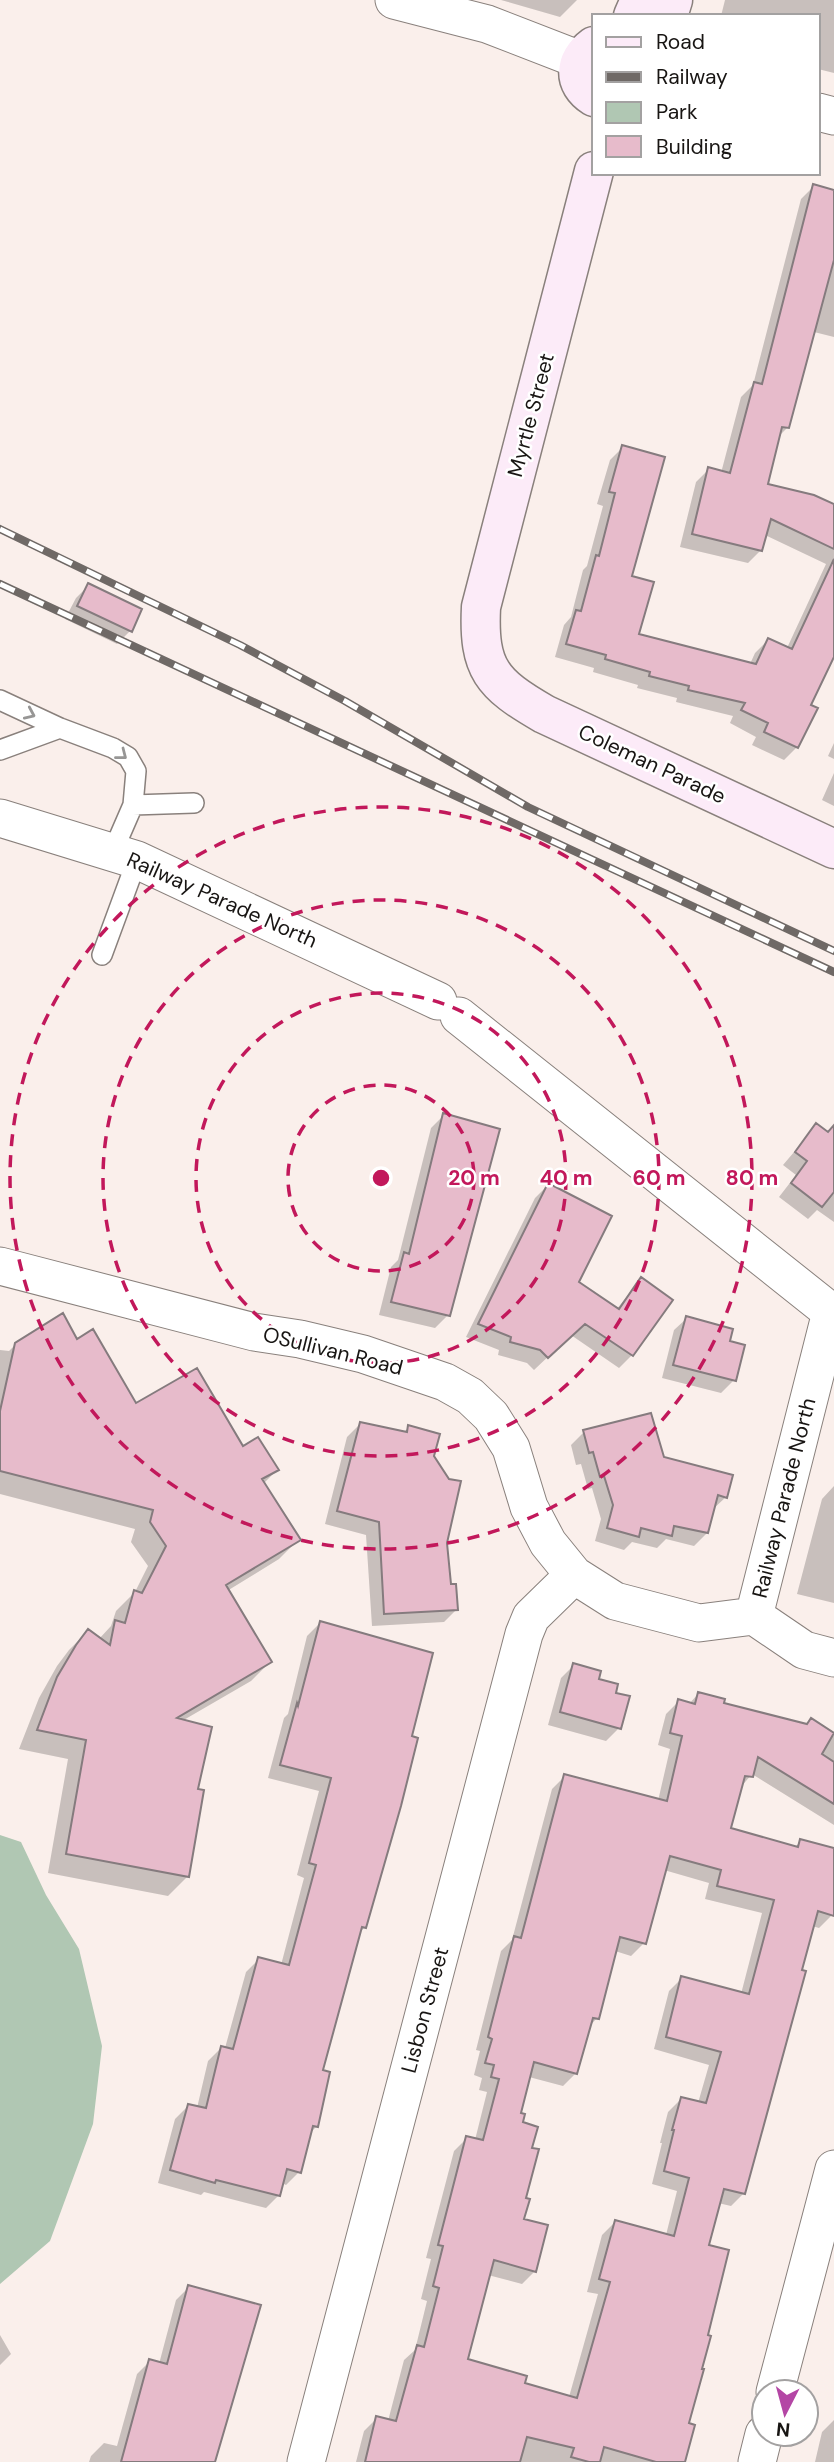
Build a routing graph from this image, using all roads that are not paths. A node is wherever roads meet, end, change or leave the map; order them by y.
1 (394, 0) edge
2 (587, 53) edge
3 (592, 95) edge
4 (593, 175) edge
5 (484, 660) joint
6 (0, 701) edge
7 (60, 728) junction
8 (0, 750) edge
9 (194, 803) dead end
10 (133, 804) junction
11 (0, 818) edge
12 (834, 849) edge
13 (125, 856) junction
14 (102, 955) dead end
15 (0, 1266) edge
16 (574, 1575) junction
17 (754, 1616) junction
18 (834, 1658) edge
19 (834, 2169) edge
20 (779, 2378) edge
21 (306, 2462) edge

1 - 2 street
2 - 3 street
4 - 5 street, Myrtle Street
5 - 12 street, Coleman Parade
6 -> 7 lane
7 - 8 lane
7 -> 10 lane
9 - 10 lane
10 - 13 lane
11 - 13 street, Railway Parade North
13 - 14 lane
13 - 17 street, Railway Parade North
15 - 16 street, OSullivan Road
16 - 17 street, OSullivan Road
16 - 21 street, Lisbon Street
17 - 18 street
19 - 20 street

